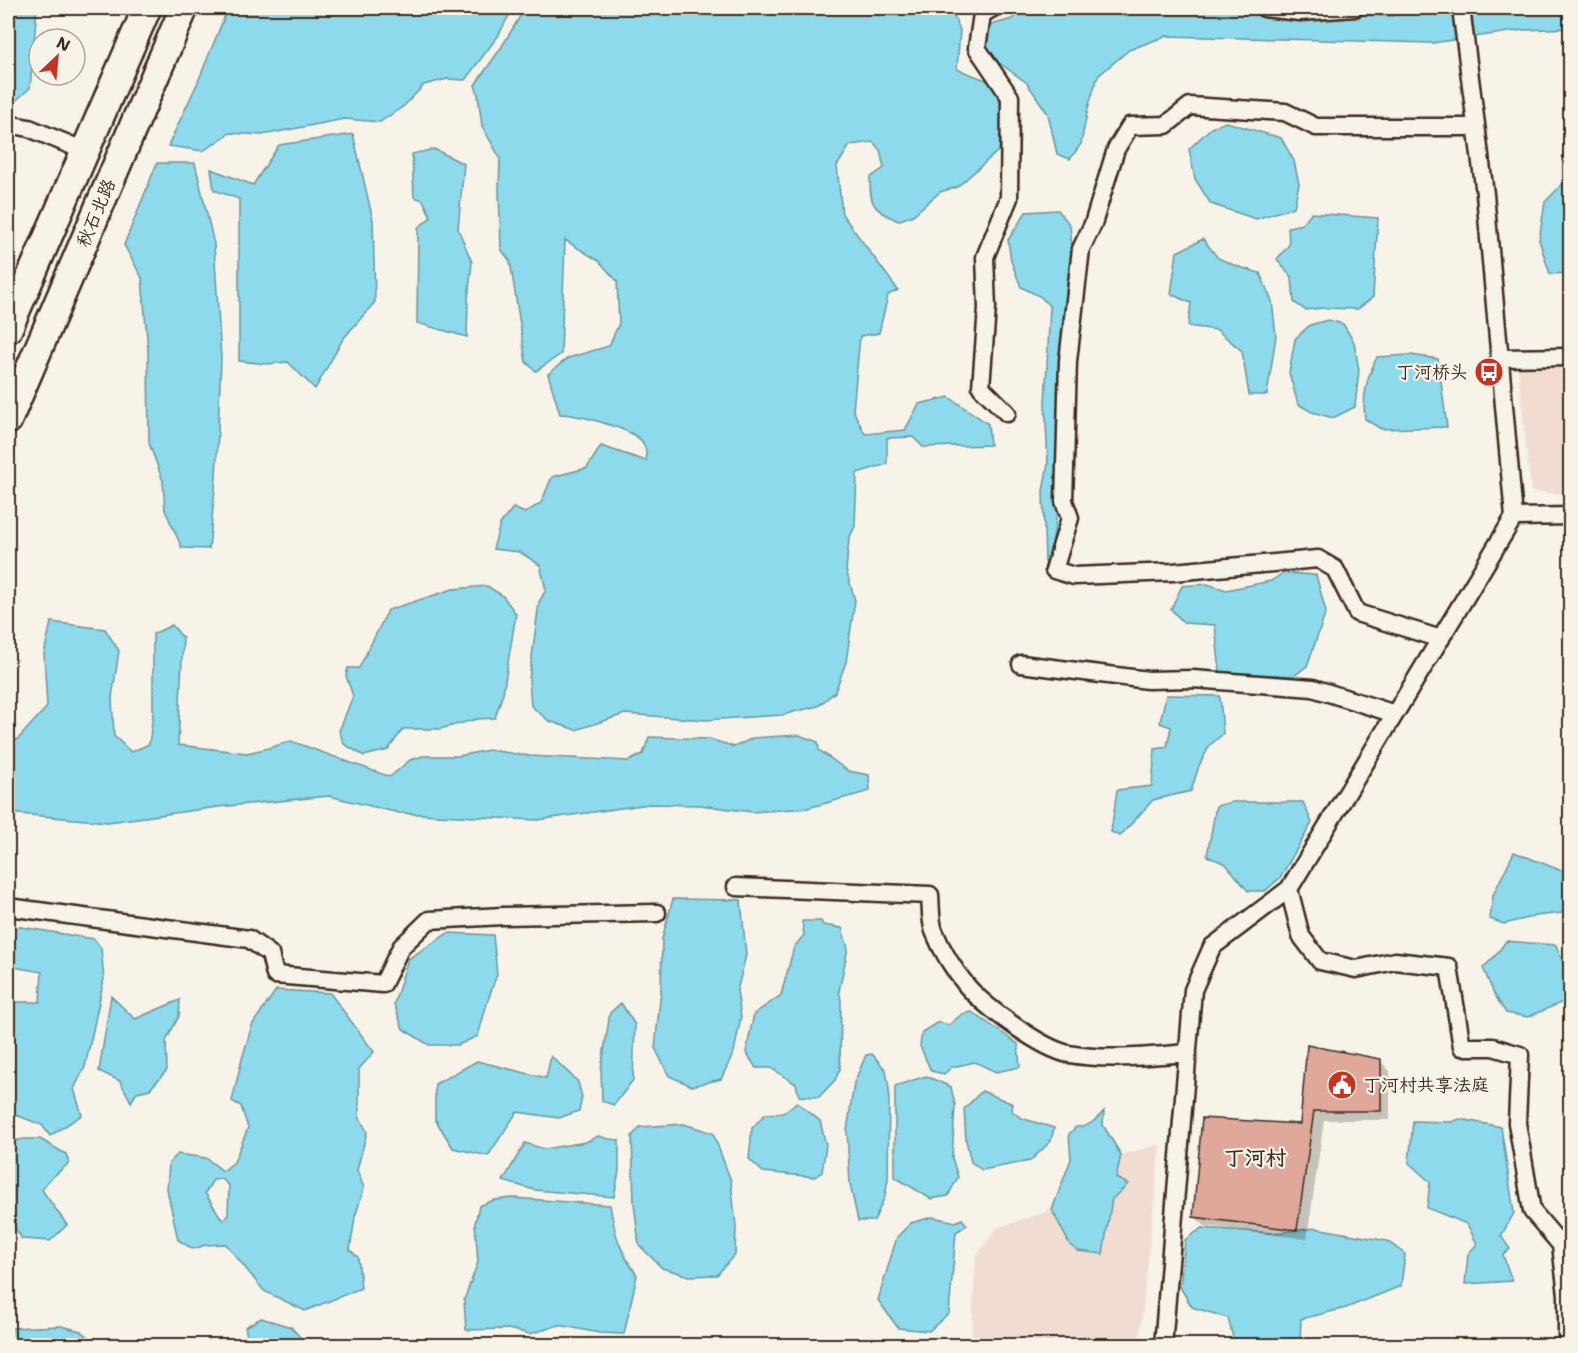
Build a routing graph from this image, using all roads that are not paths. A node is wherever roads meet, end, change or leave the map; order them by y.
1 (147, 8) edge
2 (184, 8) edge
3 (993, 8) edge
4 (1264, 8) edge
5 (1355, 8) edge
6 (1461, 8) edge
7 (8, 124) edge
8 (1476, 128) junction
9 (85, 151) junction
10 (8, 329) edge
11 (1570, 357) edge
12 (1500, 358) junction
13 (1007, 413) dead end
14 (8, 420) edge
15 (1570, 516) edge
16 (1514, 517) junction
17 (1440, 639) junction
18 (1021, 664) dead end
19 (1395, 714) junction
20 (736, 887) dead end
21 (1289, 889) junction
22 (8, 907) edge
23 (657, 913) dead end
24 (1188, 1053) junction
25 (1162, 1346) edge
26 (1567, 1346) edge

1 - 9 main road, 秋石北路
2 - 14 main road, 秋石北路
3 - 13 street
4 - 5 street
6 - 8 street
7 - 9 street
8 - 12 street
8 - 17 street
9 - 10 main road, 秋石北路
11 - 12 street
12 - 16 street
15 - 16 street
16 - 17 street
17 - 19 street
18 - 19 street
19 - 21 street
20 - 24 street
21 - 24 street
21 - 26 street
22 - 23 street
24 - 25 street

